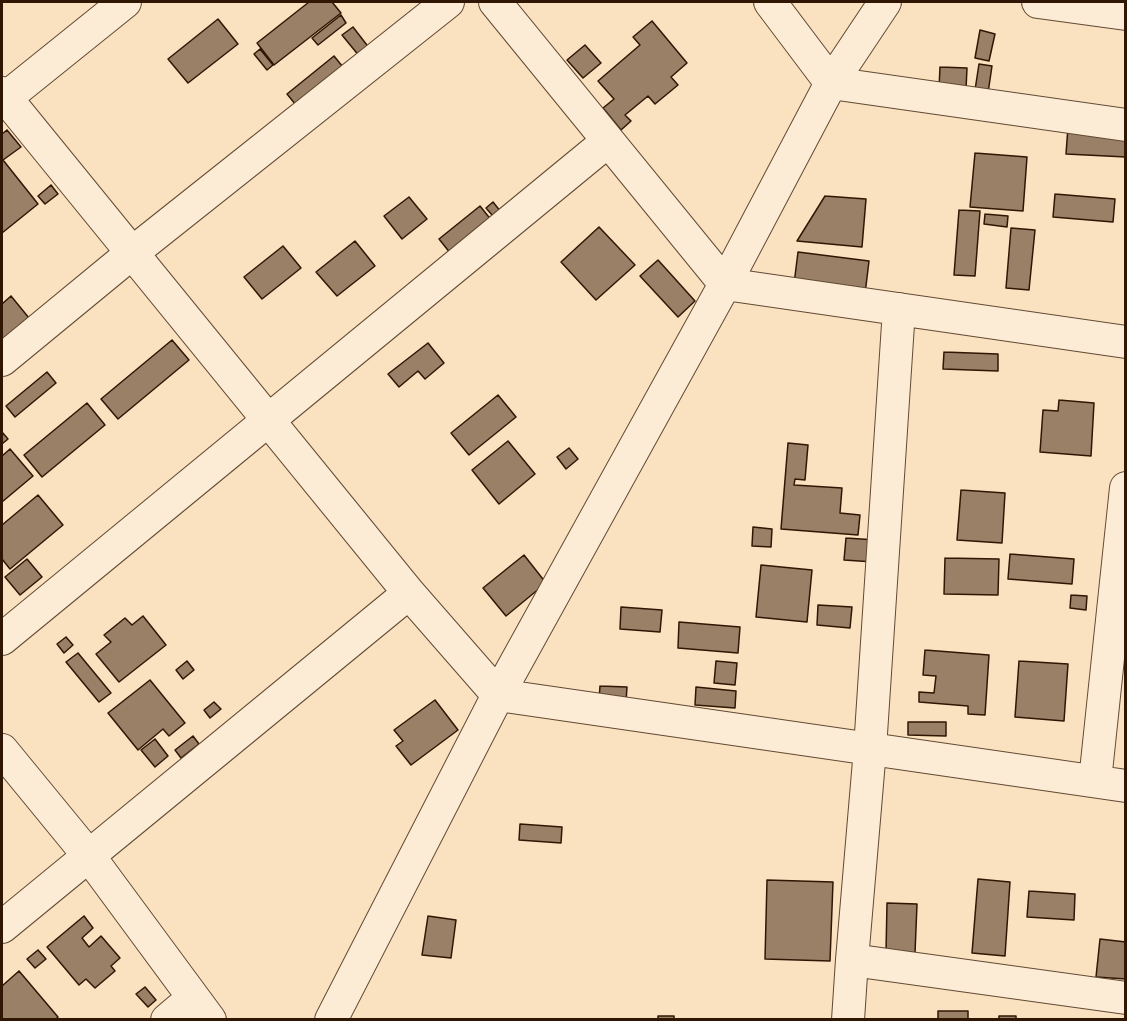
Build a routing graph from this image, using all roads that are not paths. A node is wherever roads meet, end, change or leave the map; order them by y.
1 (125, 2) edge
2 (448, 2) edge
3 (495, 2) edge
4 (770, 2) edge
5 (885, 2) edge
6 (1038, 2) edge
7 (1125, 14) edge
8 (831, 82) junction
9 (3, 97) edge
10 (1125, 125) edge
11 (608, 141) junction
12 (132, 253) junction
13 (724, 284) junction
14 (900, 309) junction
15 (1125, 342) edge
16 (2, 360) edge
17 (268, 420) junction
18 (1125, 488) edge
19 (409, 593) junction
20 (2, 639) edge
21 (498, 695) junction
22 (870, 749) junction
23 (2, 750) edge
24 (1095, 781) junction
25 (1125, 786) edge
26 (89, 856) junction
27 (2, 927) edge
28 (852, 960) junction
29 (1125, 998) edge
30 (202, 1009) edge
31 (167, 1020) edge
32 (331, 1020) edge
33 (848, 1020) edge

1 - 9 street
2 - 12 street
3 - 11 street
4 - 8 street
5 - 8 street
6 - 7 street
8 - 10 street
8 - 13 street
9 - 12 street
11 - 13 street
11 - 17 street
12 - 16 street
12 - 17 street
13 - 14 street
13 - 21 street
14 - 15 street
14 - 22 street
17 - 19 street
17 - 20 street
18 - 24 street
19 - 21 street
19 - 26 street
21 - 22 street
21 - 32 street
22 - 24 street
22 - 28 street
23 - 26 street
24 - 25 street
26 - 27 street
26 - 30 street
28 - 29 street
28 - 33 street
30 - 31 street

